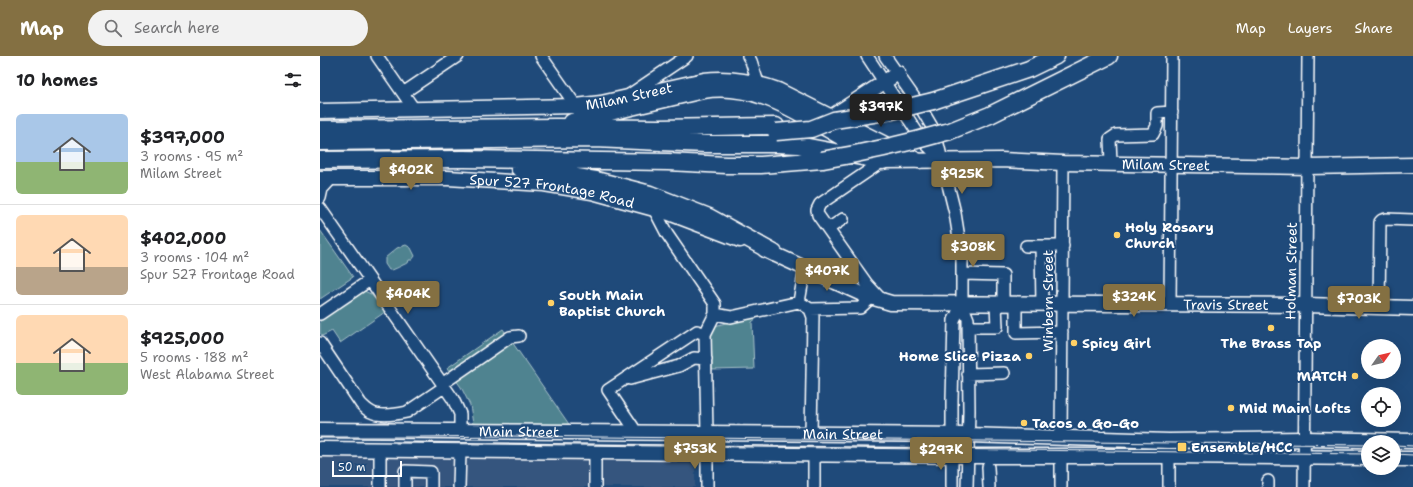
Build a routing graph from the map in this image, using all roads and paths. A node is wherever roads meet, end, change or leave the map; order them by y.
1 (377, 56) edge
2 (458, 56) edge
3 (541, 56) edge
4 (687, 56) edge
5 (748, 56) edge
6 (867, 56) edge
7 (885, 56) edge
8 (1056, 56) edge
9 (1108, 56) edge
10 (1172, 56) edge
11 (1308, 56) edge
12 (898, 73) junction
13 (884, 82) junction
14 (758, 83) junction
15 (403, 93) junction
16 (626, 97) junction
17 (576, 106) junction
18 (414, 109) junction
19 (320, 111) edge
20 (1172, 112) junction
21 (833, 118) junction
22 (556, 127) junction
23 (320, 129) edge
24 (776, 129) junction
25 (594, 139) junction
26 (320, 142) edge
27 (345, 142) junction
28 (464, 159) junction
29 (941, 159) junction
30 (320, 160) edge
31 (761, 161) junction
32 (883, 161) junction
33 (919, 161) junction
34 (1064, 163) junction
35 (1112, 164) junction
36 (1172, 164) junction
37 (1413, 165) edge
38 (1308, 167) junction
39 (326, 178) edge
40 (320, 198) edge
41 (321, 207) edge
42 (654, 209) junction
43 (843, 219) dead end
44 (1413, 220) edge
45 (828, 229) junction
46 (1026, 246) dead end
47 (1040, 246) junction
48 (1063, 246) junction
49 (774, 253) junction
50 (805, 268) junction
51 (962, 274) junction
52 (370, 280) junction
53 (872, 297) junction
54 (799, 302) junction
55 (891, 303) junction
56 (962, 304) junction
57 (1005, 304) junction
58 (1042, 304) junction
59 (1063, 304) junction
60 (1170, 305) junction
61 (1306, 305) junction
62 (1379, 307) junction
63 (1413, 308) edge
64 (810, 309) junction
65 (320, 314) edge
66 (715, 314) junction
67 (968, 327) junction
68 (1062, 332) junction
69 (705, 334) junction
70 (519, 336) dead end
71 (320, 343) edge
72 (706, 359) junction
73 (1004, 373) dead end
74 (968, 374) junction
75 (622, 380) junction
76 (443, 386) junction
77 (320, 430) edge
78 (460, 431) junction
79 (634, 433) junction
80 (707, 433) junction
81 (811, 434) junction
82 (952, 435) junction
83 (968, 435) junction
84 (1061, 439) junction
85 (1304, 439) junction
86 (1413, 441) edge
87 (320, 449) edge
88 (380, 450) junction
89 (460, 451) junction
90 (595, 452) junction
91 (707, 454) junction
92 (814, 455) junction
93 (953, 456) junction
94 (968, 456) junction
95 (1169, 456) junction
96 (1061, 457) junction
97 (1304, 458) junction
98 (1361, 458) edge
99 (1401, 459) edge
100 (1413, 459) edge
101 (988, 467) dead end
102 (380, 487) edge
103 (405, 487) edge
104 (431, 487) edge
105 (460, 487) edge
106 (595, 487) edge
107 (707, 487) edge
108 (814, 487) edge
109 (952, 487) edge
110 (967, 487) edge
111 (989, 487) edge
112 (1061, 487) edge
113 (1169, 487) edge
114 (1304, 487) edge

1 - 15 street
2 - 15 street
3 - 17 street
4 - 16 street
5 - 14 street
6 - 13 street
7 - 12 street
8 - 21 highway, bridge
9 - 31 highway, bridge
10 - 20 street
11 - 38 street, Holman Street
12 - 13 main road
12 - 29 street
13 - 21 main road
13 - 29 street
14 - 16 main road, Milam Street
14 - 21 main road, Milam Street
15 - 18 street
16 - 17 main road, Milam Street
17 - 18 main road, Milam Street
18 - 19 main road, Milam Street
20 - 35 street
20 - 36 street
21 - 24 highway, bridge
21 - 33 main road, Milam Street
22 - 23 highway
22 - 24 highway
22 - 32 highway
24 - 25 highway
25 - 27 highway
25 - 32 highway
26 - 27 highway
27 - 31 highway
28 - 30 highway
28 - 31 highway
28 - 49 highway
29 - 33 main road, Milam Street
29 - 34 main road, Milam Street
29 - 51 street
32 - 33 main road, Milam Street
32 - 45 street
34 - 35 main road, Milam Street
34 - 48 street, Winbern Street
35 - 36 main road, Milam Street
36 - 38 main road, Milam Street
36 - 60 street
37 - 38 main road, Milam Street
38 - 61 street, Holman Street
39 - 40 street
39 - 42 main road, Spur 527 Frontage Road
41 - 52 street
42 - 49 main road, Spur 527 Frontage Road
42 - 66 street
43 - 45 street
44 - 62 street
45 - 55 street
46 - 47 street
47 - 48 street
47 - 58 street
48 - 59 street, Winbern Street
49 - 50 main road, Travis Street
50 - 53 main road, Travis Street
50 - 54 street
51 - 56 street
51 - 57 street
52 - 65 street
52 - 76 street
53 - 55 main road, Travis Street
53 - 64 street
54 - 64 street
54 - 66 street
55 - 56 main road, Travis Street
56 - 57 main road, Travis Street
56 - 67 street
56 - 82 street
57 - 58 main road, Travis Street
57 - 67 street
57 - 68 street
58 - 59 main road, Travis Street
59 - 60 main road, Travis Street
59 - 68 street, Winbern Street
60 - 61 main road, Travis Street
61 - 62 main road, Travis Street
61 - 85 street, Holman Street
62 - 63 main road, Travis Street
64 - 81 street
66 - 69 street
67 - 74 street
68 - 84 street, Winbern Street
69 - 72 street
69 - 75 street
70 - 76 street
71 - 76 street
72 - 75 street
72 - 80 street
73 - 74 street
74 - 83 street
75 - 79 street
76 - 78 street
77 - 78 main road, Main Street
78 - 79 main road, Main Street
79 - 80 main road, Main Street
80 - 81 main road, Main Street
81 - 82 main road, Main Street
82 - 83 main road, Main Street
82 - 93 street
83 - 84 main road, Main Street
83 - 94 street
84 - 85 main road, Main Street
85 - 86 main road, Main Street
85 - 97 street, Holman Street
87 - 88 main road, Main Street
88 - 89 main road, Main Street
88 - 102 street
89 - 90 main road, Main Street
89 - 105 street
90 - 91 main road, Main Street
90 - 106 street
91 - 92 main road, Main Street
91 - 107 street
92 - 93 main road, Main Street
92 - 108 street
93 - 94 main road, Main Street
93 - 109 street
94 - 96 main road, Main Street
94 - 110 street
95 - 96 main road, Main Street
95 - 97 main road, Main Street
95 - 113 street
96 - 112 street
97 - 98 main road, Main Street
97 - 114 street, Holman Street
99 - 100 main road
101 - 111 street
103 - 104 street

